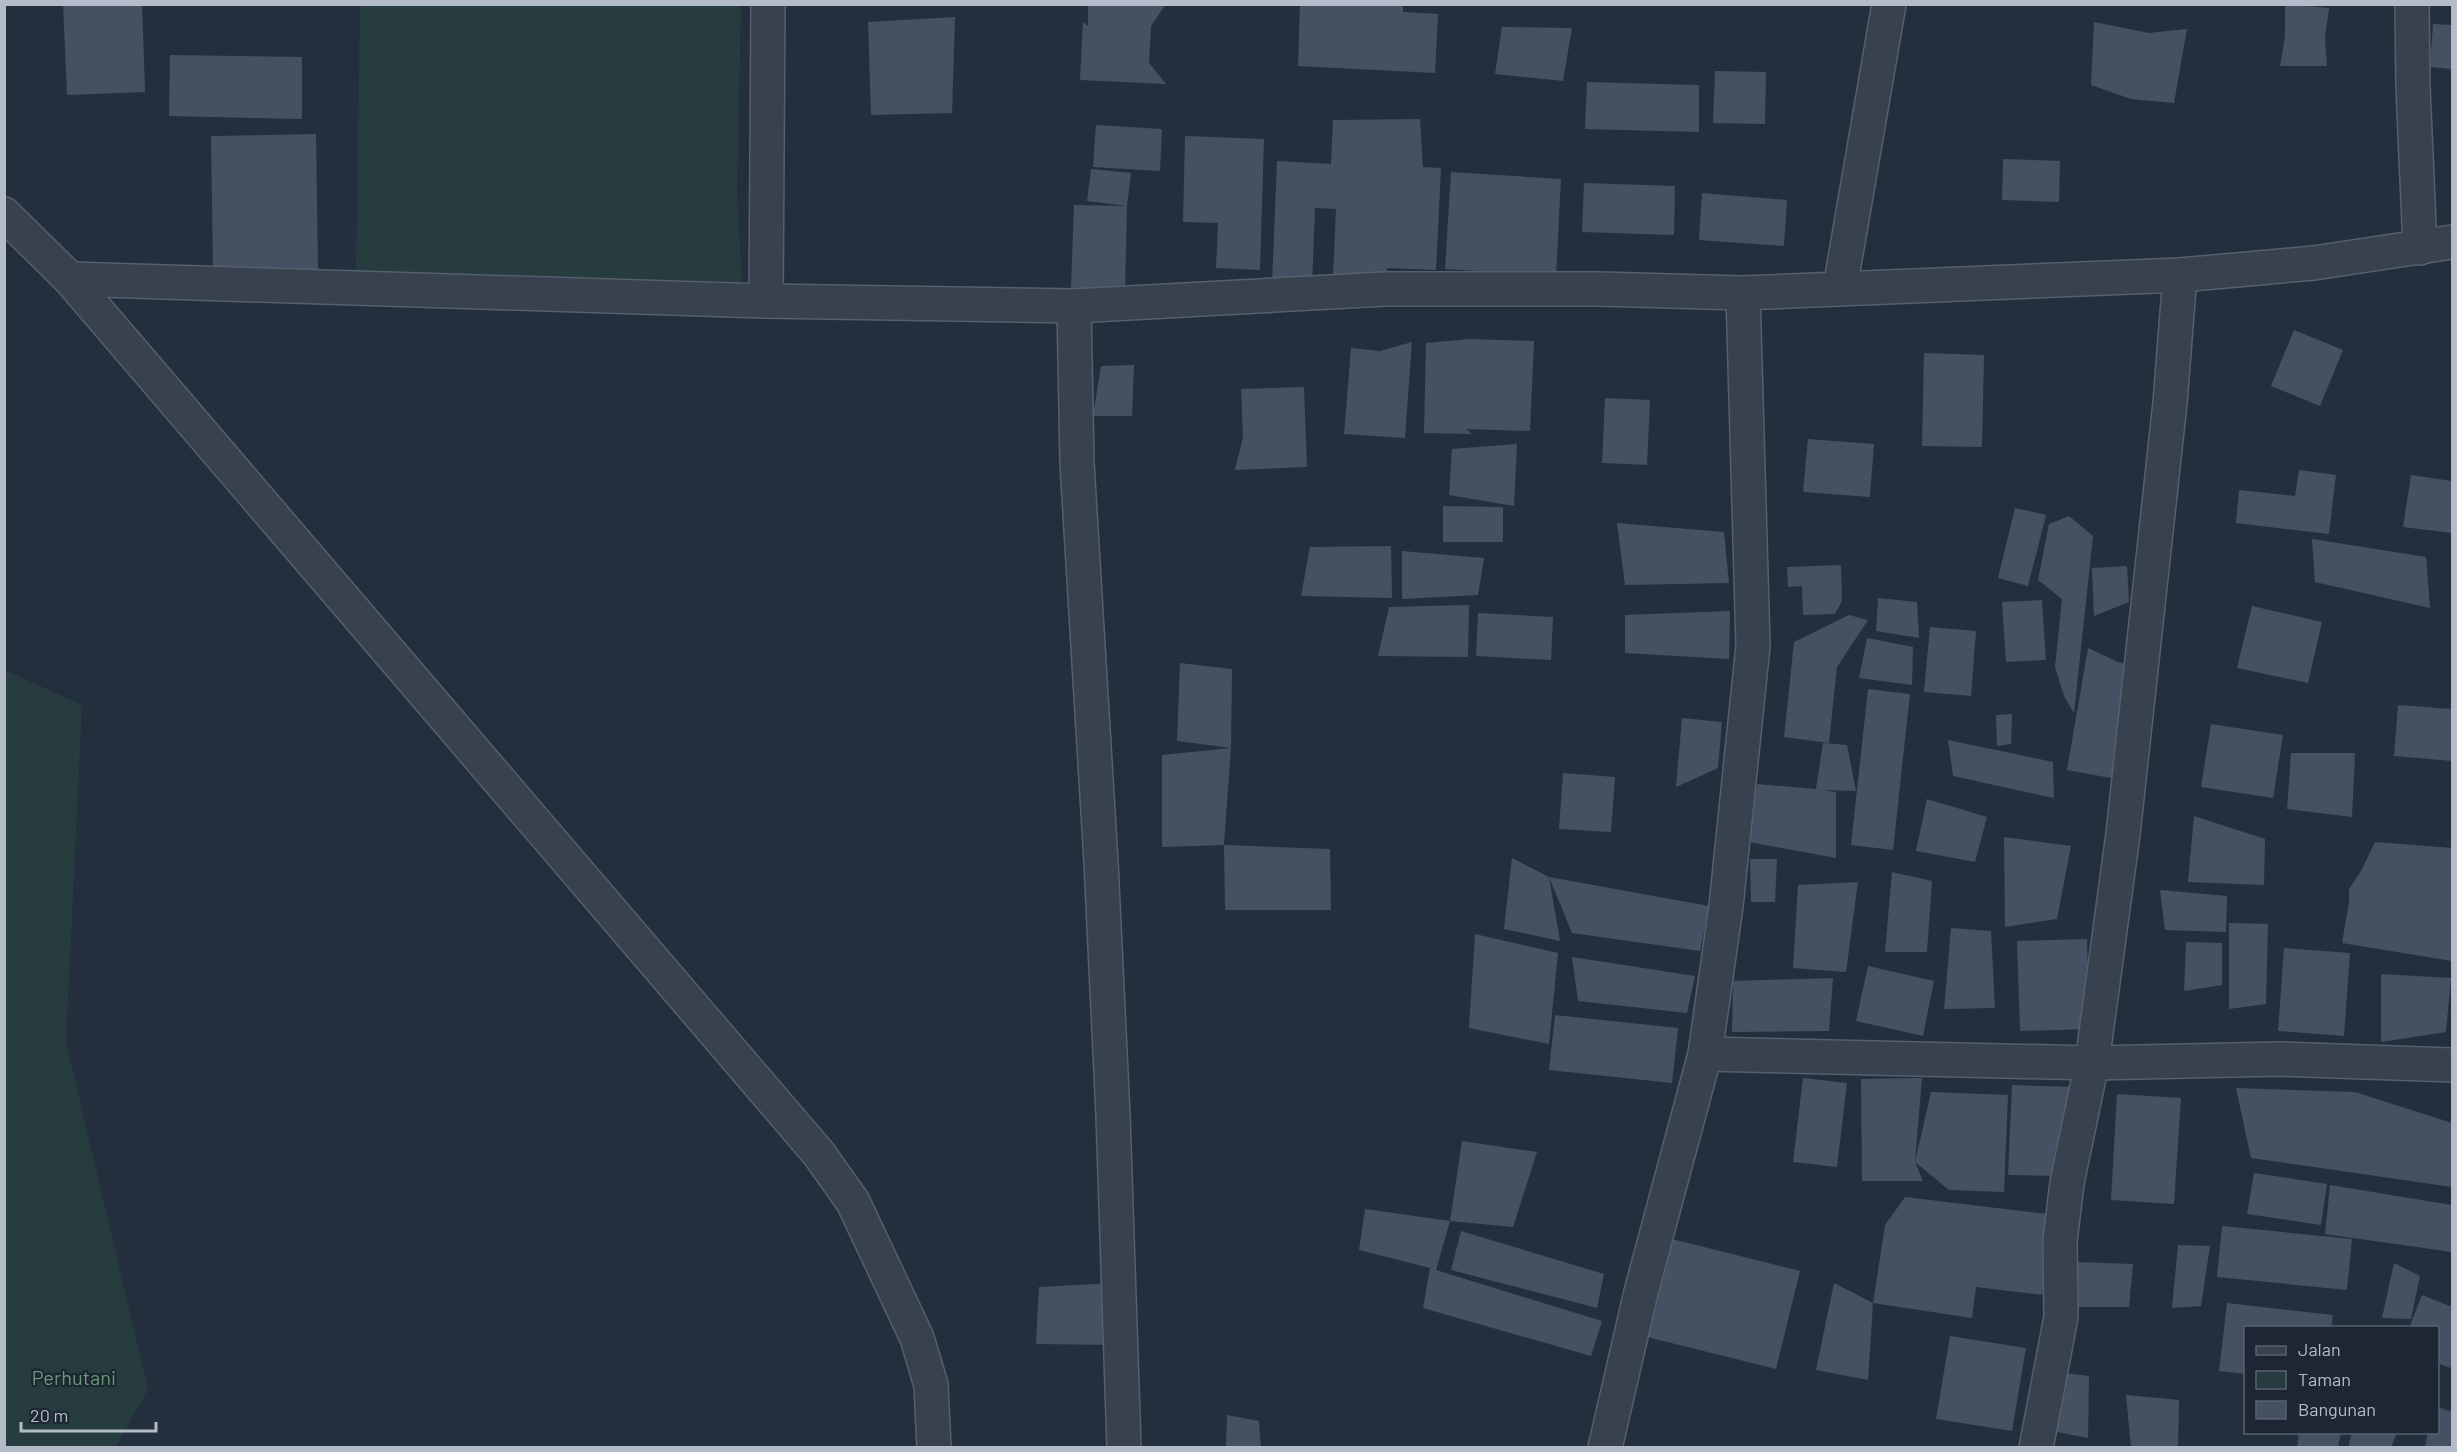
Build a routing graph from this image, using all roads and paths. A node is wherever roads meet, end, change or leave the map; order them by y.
1 (768, 4) edge
2 (1888, 4) edge
3 (2412, 4) edge
4 (4, 214) edge
5 (2452, 242) edge
6 (2420, 248) junction
7 (2180, 275) junction
8 (70, 279) junction
9 (1840, 288) junction
10 (1743, 293) junction
11 (766, 301) junction
12 (1074, 306) junction
13 (1705, 1054) junction
14 (2092, 1064) junction
15 (2452, 1065) edge
16 (934, 1448) edge
17 (1124, 1448) edge
18 (1605, 1448) edge
19 (2036, 1448) edge

1 - 11 street
2 - 9 street
3 - 6 street
4 - 8 street
5 - 6 street
6 - 7 street
7 - 9 street
7 - 14 street
8 - 11 street
8 - 16 street
9 - 10 street
10 - 12 street
10 - 13 street
11 - 12 street
12 - 17 street
13 - 14 street
13 - 18 street
14 - 15 street
14 - 19 street

